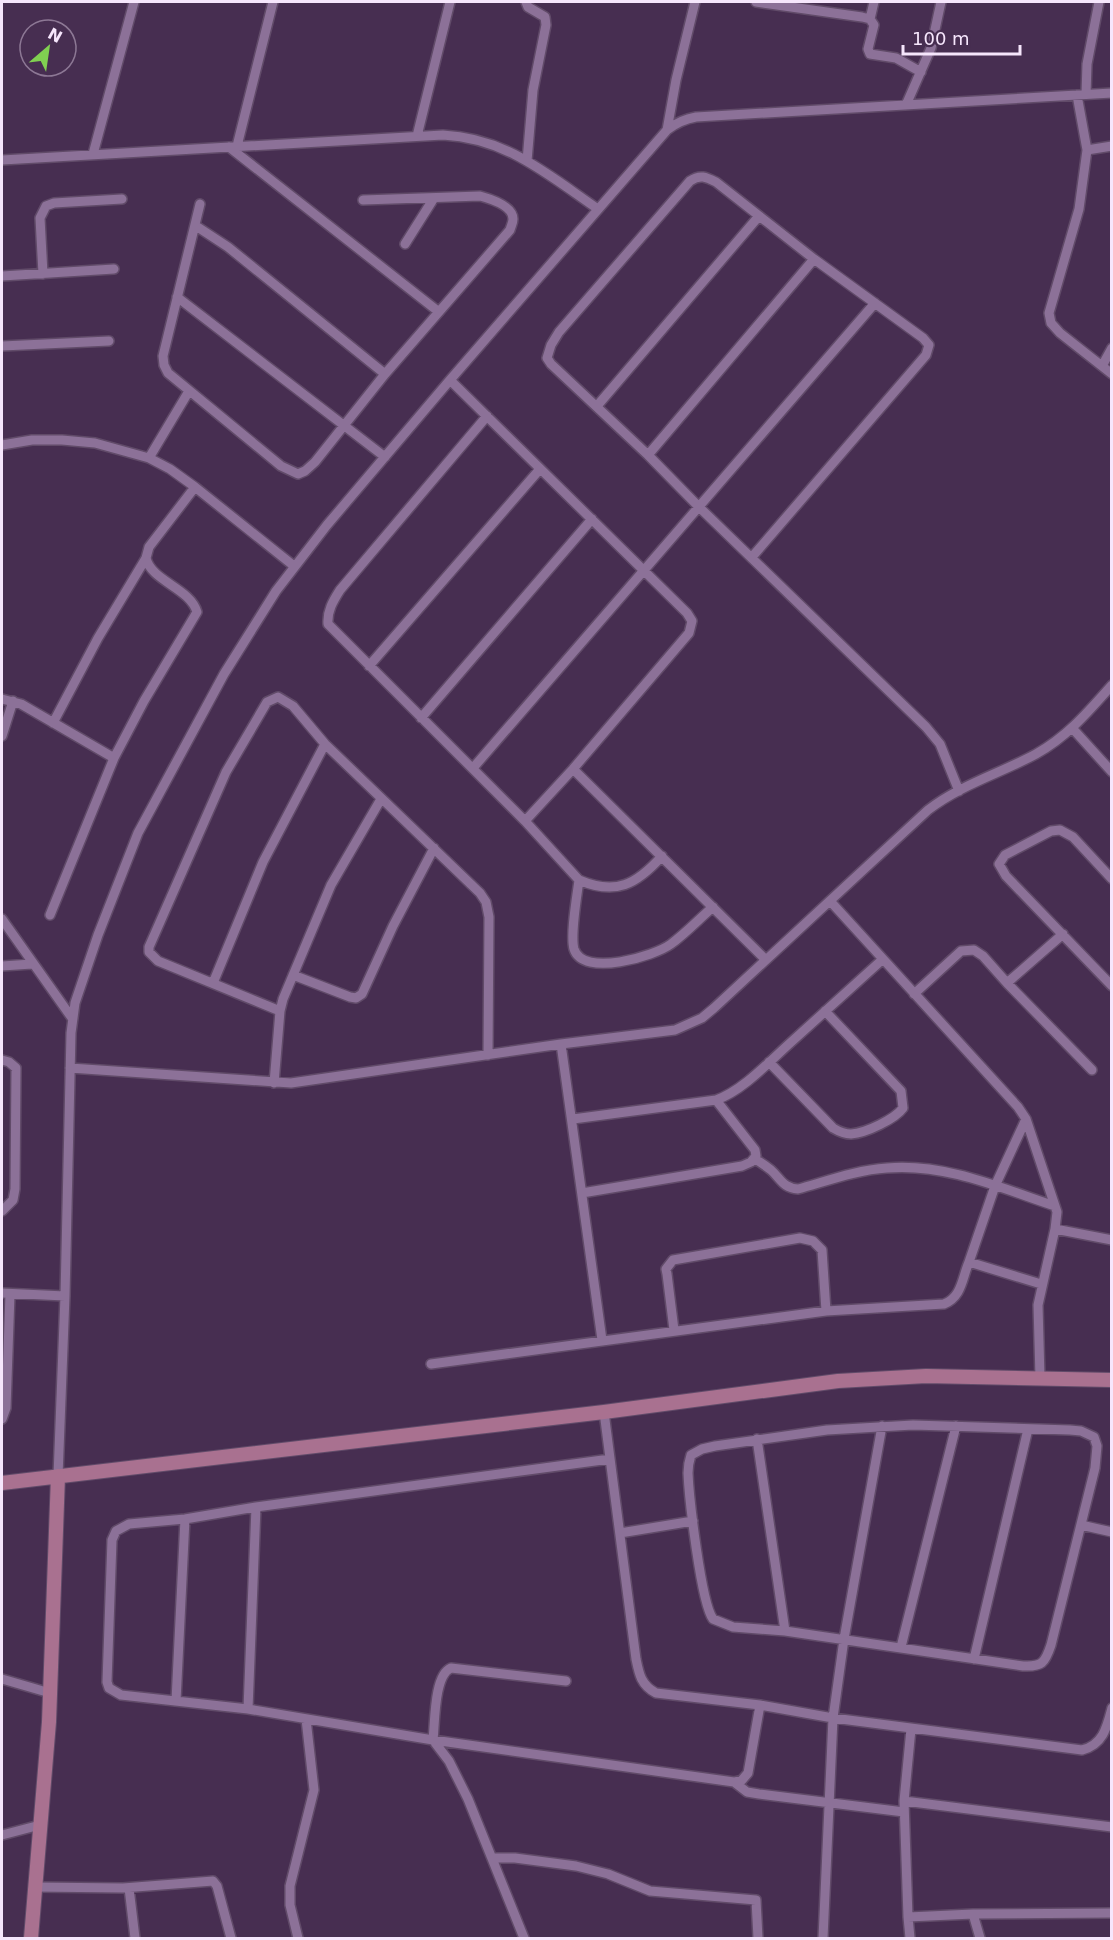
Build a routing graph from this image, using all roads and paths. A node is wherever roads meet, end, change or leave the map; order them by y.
1 (134, 2) edge
2 (273, 2) edge
3 (450, 2) edge
4 (526, 2) edge
5 (695, 2) edge
6 (756, 2) edge
7 (874, 2) edge
8 (941, 2) edge
9 (1099, 2) edge
10 (817, 6) edge
11 (870, 19) junction
12 (921, 72) junction
13 (1112, 93) edge
14 (1082, 95) junction
15 (906, 105) junction
16 (667, 130) junction
17 (417, 136) junction
18 (233, 146) junction
19 (1112, 146) edge
20 (1087, 150) junction
21 (93, 154) junction
22 (2, 160) edge
23 (527, 161) junction
24 (434, 198) junction
25 (122, 200) dead end
26 (363, 200) dead end
27 (200, 204) dead end
28 (598, 209) junction
29 (759, 216) junction
30 (195, 226) junction
31 (405, 244) dead end
32 (814, 259) junction
33 (114, 269) dead end
34 (43, 274) junction
35 (2, 276) edge
36 (177, 297) junction
37 (875, 303) junction
38 (439, 312) junction
39 (109, 341) dead end
40 (2, 346) edge
41 (1112, 348) edge
42 (1102, 366) junction
43 (386, 374) junction
44 (1112, 374) edge
45 (450, 380) junction
46 (189, 391) junction
47 (597, 406) junction
48 (487, 416) junction
49 (343, 426) junction
50 (2, 445) edge
51 (648, 455) junction
52 (148, 458) junction
53 (385, 458) junction
54 (540, 469) junction
55 (195, 486) junction
56 (699, 507) junction
57 (592, 519) junction
58 (752, 557) junction
59 (146, 558) junction
60 (294, 566) junction
61 (643, 572) junction
62 (369, 666) junction
63 (1112, 685) edge
64 (2, 699) edge
65 (13, 701) junction
66 (422, 718) junction
67 (53, 723) junction
68 (1073, 729) junction
69 (2, 736) edge
70 (325, 744) junction
71 (114, 758) junction
72 (473, 768) junction
73 (573, 769) junction
74 (1112, 772) edge
75 (959, 791) junction
76 (381, 800) junction
77 (525, 821) junction
78 (434, 848) junction
79 (662, 856) junction
80 (1112, 879) edge
81 (579, 880) junction
82 (831, 902) junction
83 (713, 907) junction
84 (50, 915) dead end
85 (2, 919) edge
86 (1063, 934) junction
87 (883, 959) junction
88 (766, 960) junction
89 (33, 964) junction
90 (2, 966) edge
91 (293, 975) junction
92 (213, 983) junction
93 (1007, 983) junction
94 (1112, 986) edge
95 (914, 994) junction
96 (280, 1011) junction
97 (825, 1011) junction
98 (72, 1018) junction
99 (561, 1044) junction
100 (488, 1055) junction
101 (2, 1060) edge
102 (769, 1062) junction
103 (70, 1068) junction
104 (1092, 1070) dead end
105 (274, 1083) junction
106 (716, 1100) junction
107 (573, 1119) junction
108 (1026, 1119) junction
109 (755, 1159) junction
110 (995, 1186) junction
111 (582, 1193) junction
112 (1055, 1206) junction
113 (2, 1211) edge
114 (1055, 1229) junction
115 (1112, 1240) edge
116 (969, 1262) junction
117 (1041, 1284) junction
118 (6, 1294) edge
119 (65, 1296) junction
120 (826, 1311) junction
121 (674, 1330) junction
122 (602, 1340) junction
123 (431, 1364) dead end
124 (1040, 1378) junction
125 (1112, 1380) edge
126 (604, 1412) junction
127 (2, 1419) edge
128 (882, 1426) junction
129 (956, 1426) junction
130 (1028, 1429) junction
131 (757, 1439) junction
132 (610, 1459) junction
133 (58, 1476) junction
134 (2, 1483) edge
135 (256, 1507) junction
136 (185, 1519) junction
137 (693, 1521) junction
138 (1081, 1526) junction
139 (1112, 1532) edge
140 (620, 1533) junction
141 (785, 1631) junction
142 (844, 1639) junction
143 (901, 1647) junction
144 (974, 1659) junction
145 (2, 1679) edge
146 (566, 1681) dead end
147 (50, 1693) junction
148 (176, 1701) junction
149 (760, 1705) junction
150 (1112, 1708) edge
151 (248, 1709) junction
152 (833, 1718) junction
153 (306, 1719) junction
154 (910, 1729) junction
155 (432, 1740) junction
156 (734, 1782) junction
157 (904, 1801) junction
158 (828, 1803) junction
159 (904, 1812) junction
160 (39, 1825) junction
161 (1112, 1827) edge
162 (2, 1835) edge
163 (492, 1858) junction
164 (35, 1887) junction
165 (129, 1888) junction
166 (1112, 1913) edge
167 (973, 1914) junction
168 (908, 1917) junction
169 (31, 1938) edge
170 (135, 1938) edge
171 (231, 1938) edge
172 (298, 1938) edge
173 (524, 1938) edge
174 (758, 1938) edge
175 (823, 1938) edge
176 (910, 1938) edge
177 (980, 1938) edge

1 - 21 street
2 - 18 street
3 - 17 street
4 - 23 street
5 - 16 street
6 - 10 street
7 - 11 street
8 - 12 street
9 - 14 street
10 - 11 street
11 - 12 street
12 - 15 street
13 - 14 street
14 - 15 street
14 - 20 street
15 - 16 street
16 - 28 street
17 - 18 street
17 - 23 street
18 - 21 street
18 - 38 street
19 - 20 street
20 - 42 street
21 - 22 street
23 - 28 street
24 - 26 street
24 - 31 street
24 - 38 street
25 - 34 street
27 - 30 street
28 - 45 street
29 - 32 street
29 - 47 street
29 - 47 street
30 - 36 street
30 - 43 street
32 - 37 street
32 - 51 street
33 - 34 street
34 - 35 street
36 - 46 street
36 - 49 street
37 - 56 street
37 - 58 street
38 - 43 street
39 - 40 street
41 - 42 street
42 - 44 street
43 - 49 street
45 - 48 street
45 - 53 street
46 - 49 street
46 - 52 street
47 - 51 street
48 - 54 street
48 - 62 street
49 - 53 street
50 - 52 street
51 - 56 street
52 - 55 street
53 - 60 street
54 - 57 street
54 - 62 street
55 - 59 street
55 - 60 street
56 - 58 street
56 - 61 street
57 - 61 street
57 - 66 street
58 - 75 street
59 - 67 street
59 - 71 street
60 - 98 street
61 - 72 street
61 - 73 street
62 - 66 street
63 - 68 street
64 - 65 street
65 - 67 street
65 - 69 street
66 - 72 street
67 - 71 street
68 - 74 street
68 - 75 street
70 - 76 street
70 - 92 street
70 - 92 street
71 - 84 street
72 - 77 street
73 - 77 street
73 - 79 street
75 - 82 street
76 - 78 street
76 - 91 street
77 - 81 street
78 - 91 street
78 - 100 street
79 - 81 street
79 - 83 street
80 - 86 street
81 - 83 street
82 - 87 street
82 - 88 street
83 - 88 street
85 - 89 street
86 - 93 street
86 - 94 street
87 - 95 street
87 - 97 street
88 - 99 street
89 - 90 street
89 - 98 street
91 - 96 street
92 - 96 street
93 - 95 street
93 - 104 street
95 - 108 street
96 - 105 street
97 - 102 street
97 - 102 street
98 - 103 street
99 - 100 street
99 - 107 street
100 - 105 street
101 - 113 street
102 - 106 street
103 - 105 street
103 - 119 street
106 - 107 street
106 - 109 street
107 - 111 street
108 - 110 street
108 - 112 street
109 - 110 street
109 - 111 street
110 - 112 street
110 - 116 street
111 - 122 street
112 - 114 street
114 - 115 street
114 - 117 street
116 - 117 street
116 - 120 street
117 - 124 street
118 - 119 street
118 - 127 street
119 - 133 street
120 - 121 street
120 - 121 street
121 - 122 street
122 - 123 street
124 - 125 street
124 - 126 street
126 - 132 street
126 - 133 street
128 - 129 street
128 - 131 street
128 - 142 street
129 - 130 street
129 - 143 street
130 - 138 street
130 - 144 street
131 - 137 street
131 - 141 street
132 - 135 street
132 - 140 street
133 - 134 street
133 - 147 street
135 - 136 street
135 - 151 street
136 - 148 street
136 - 148 street
137 - 140 street
137 - 141 street
138 - 139 street
138 - 144 street
140 - 149 street
141 - 142 street
142 - 143 street
142 - 152 street
143 - 144 street
145 - 147 street
146 - 155 street
147 - 160 street
148 - 151 street
149 - 152 street
149 - 156 street
150 - 154 street
151 - 153 street
152 - 154 street
152 - 158 street
153 - 155 street
153 - 172 street
154 - 157 street
155 - 156 street
155 - 163 street
156 - 158 street
157 - 159 street
157 - 161 street
158 - 159 street
158 - 175 street
159 - 168 street
160 - 162 street
160 - 164 street
163 - 173 street
163 - 174 street
164 - 165 street
164 - 169 street
165 - 170 street
165 - 171 street
166 - 167 street
167 - 168 street
167 - 177 street
168 - 176 street

